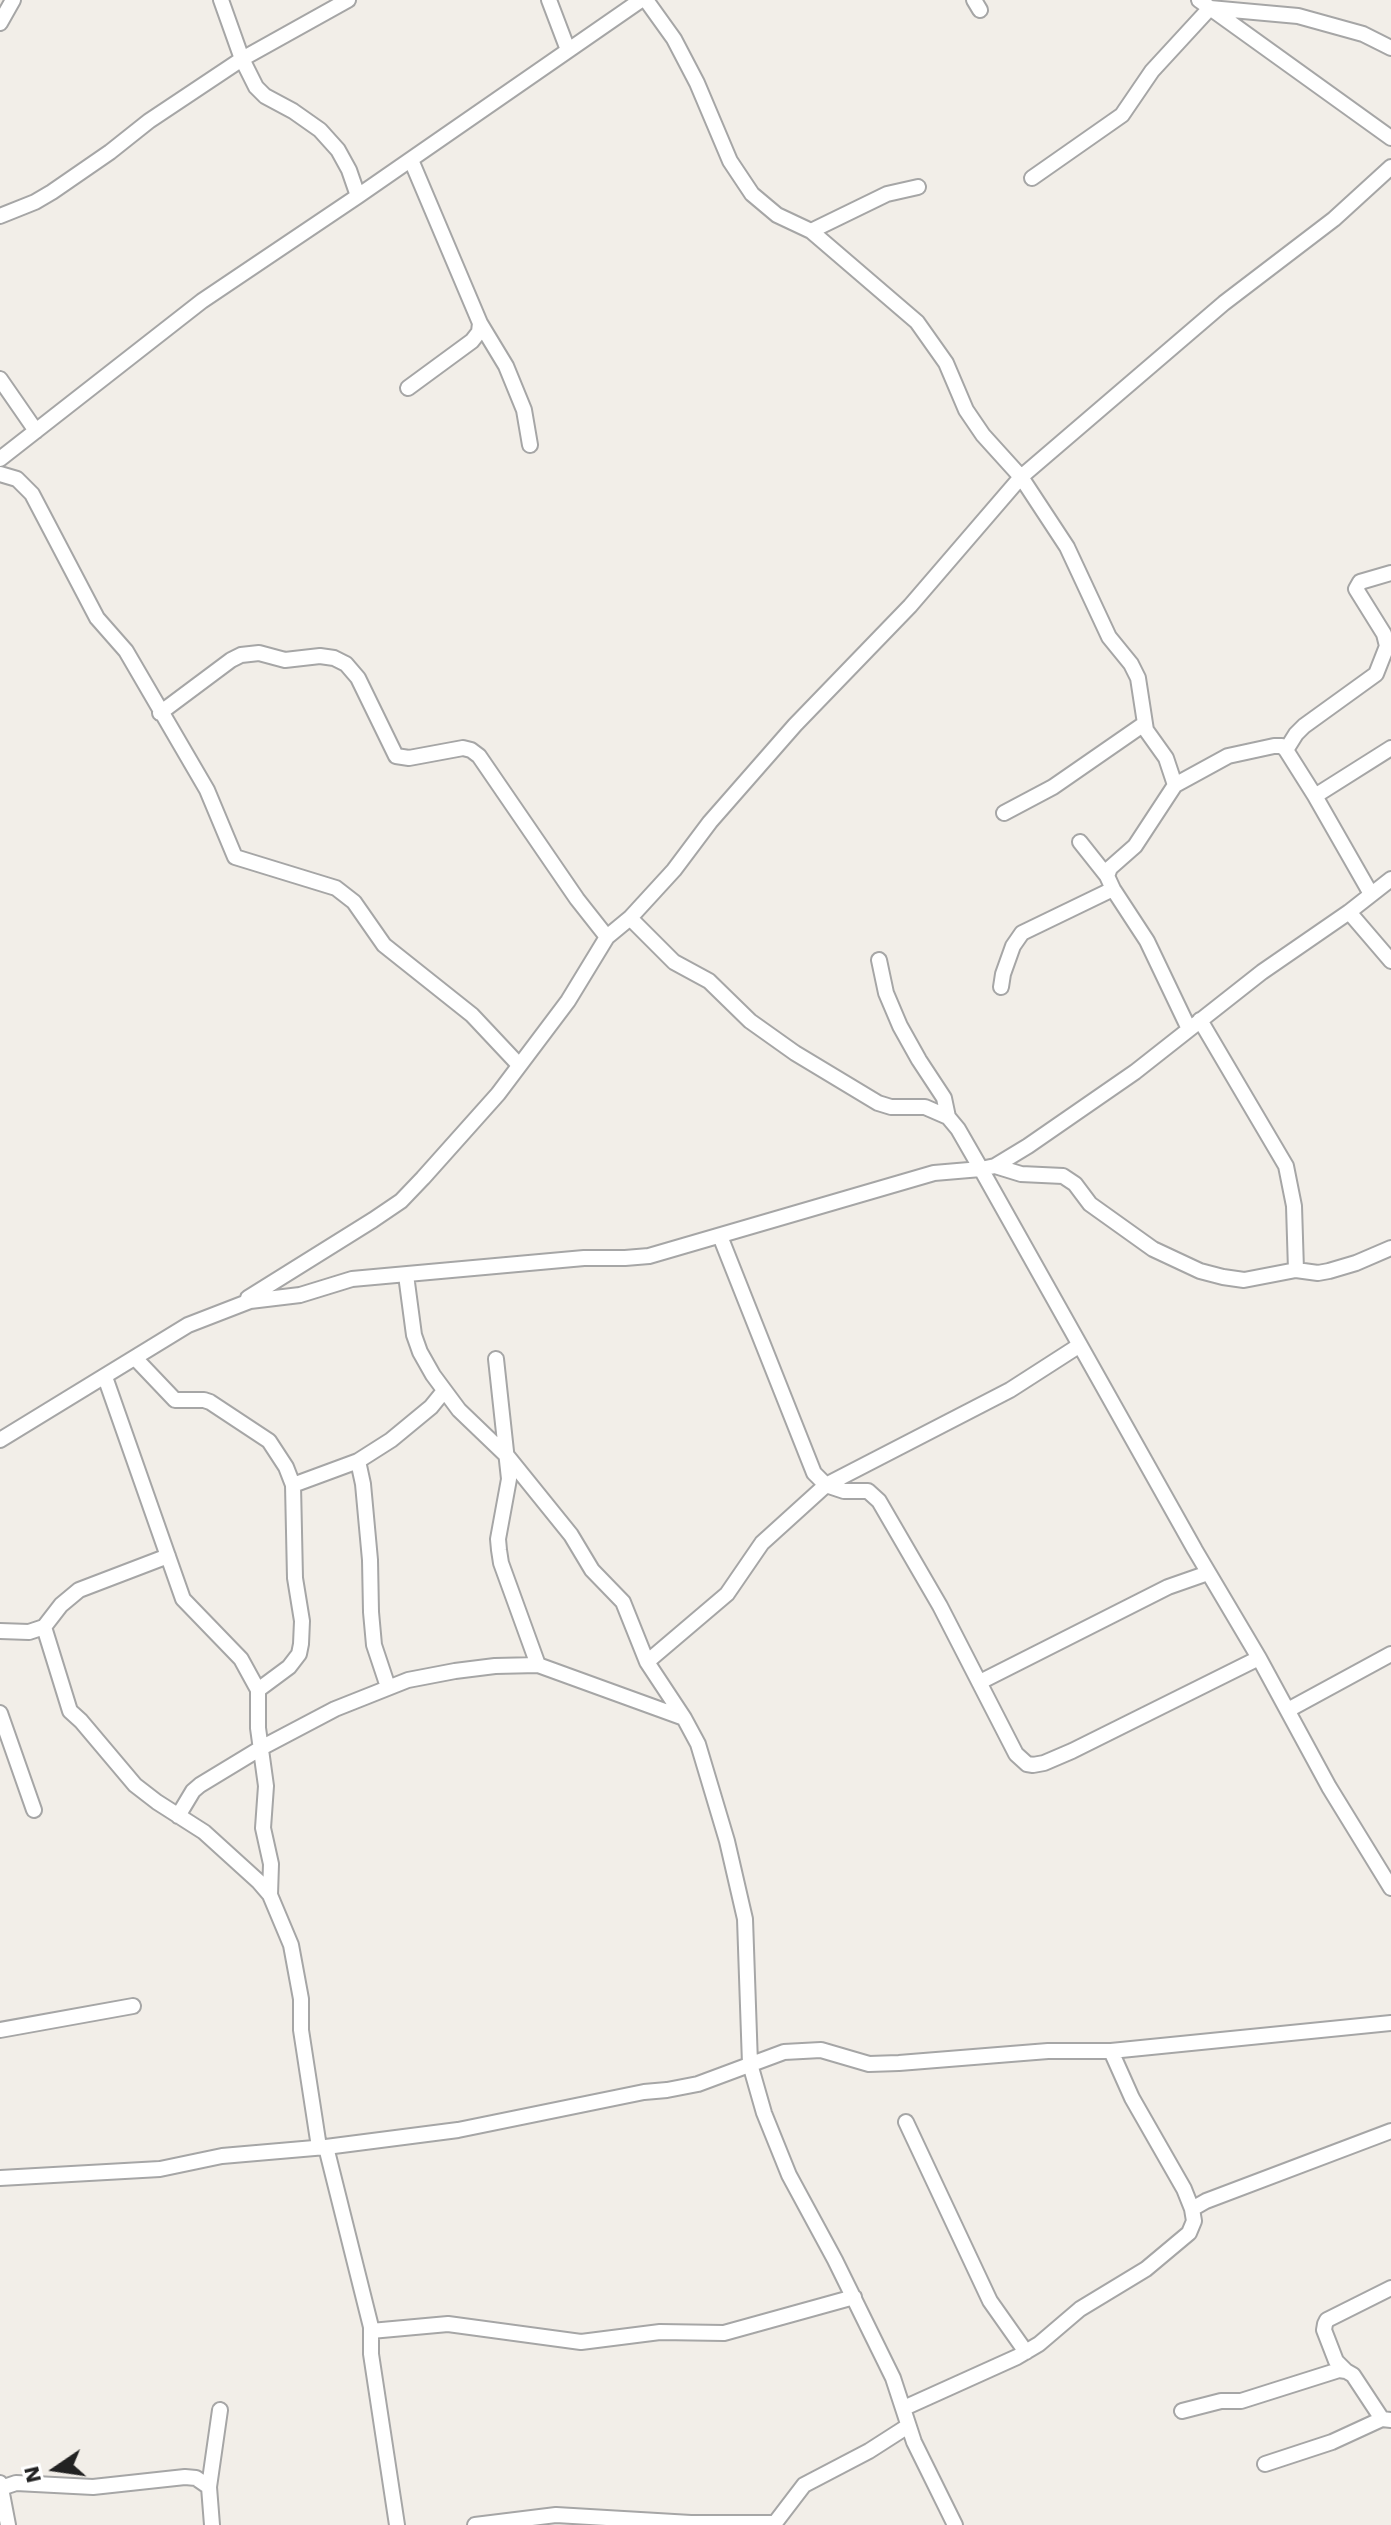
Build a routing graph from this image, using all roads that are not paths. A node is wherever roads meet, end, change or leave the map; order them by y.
1 (13, 0) edge
2 (221, 0) edge
3 (348, 0) edge
4 (549, 0) edge
5 (643, 0) edge
6 (1204, 4) edge
7 (0, 23) edge
8 (1391, 48) edge
9 (568, 50) junction
10 (242, 59) junction
11 (1391, 138) edge
12 (411, 160) junction
13 (1391, 167) edge
14 (1032, 178) dead end
15 (918, 187) dead end
16 (358, 196) junction
17 (0, 216) edge
18 (811, 231) junction
19 (480, 323) junction
20 (0, 379) edge
21 (408, 388) dead end
22 (36, 431) junction
23 (530, 445) dead end
24 (0, 459) edge
25 (0, 474) edge
26 (1021, 477) junction
27 (1391, 573) edge
28 (160, 713) junction
29 (1144, 724) junction
30 (1391, 748) edge
31 (1286, 750) junction
32 (1175, 785) junction
33 (1315, 796) junction
34 (1004, 813) dead end
35 (1080, 842) dead end
36 (1391, 879) edge
37 (1110, 882) junction
38 (1371, 894) junction
39 (1349, 912) junction
40 (630, 918) junction
41 (607, 937) junction
42 (879, 960) dead end
43 (1391, 961) edge
44 (1001, 987) dead end
45 (1195, 1024) junction
46 (519, 1065) junction
47 (948, 1117) junction
48 (988, 1167) junction
49 (720, 1236) junction
50 (1391, 1248) edge
51 (1296, 1270) junction
52 (406, 1275) junction
53 (239, 1305) junction
54 (1080, 1345) junction
55 (135, 1358) junction
56 (496, 1359) dead end
57 (105, 1377) junction
58 (444, 1391) junction
59 (0, 1440) edge
60 (508, 1457) junction
61 (358, 1461) junction
62 (293, 1485) junction
63 (826, 1485) junction
64 (168, 1556) junction
65 (1208, 1573) junction
66 (44, 1627) junction
67 (0, 1631) edge
68 (1391, 1654) edge
69 (1259, 1658) junction
70 (647, 1662) junction
71 (538, 1665) junction
72 (980, 1682) junction
73 (388, 1687) junction
74 (258, 1690) junction
75 (1288, 1710) junction
76 (0, 1713) edge
77 (684, 1718) junction
78 (261, 1748) junction
79 (34, 1810) dead end
80 (178, 1816) junction
81 (1391, 1888) edge
82 (270, 1895) junction
83 (133, 2006) dead end
84 (1391, 2023) edge
85 (0, 2030) edge
86 (1111, 2051) junction
87 (750, 2064) junction
88 (906, 2122) dead end
89 (1391, 2131) edge
90 (322, 2147) junction
91 (0, 2178) edge
92 (1192, 2209) junction
93 (1391, 2288) edge
94 (854, 2297) junction
95 (371, 2331) junction
96 (1026, 2352) junction
97 (1346, 2371) junction
98 (904, 2408) junction
99 (220, 2410) dead end
100 (1182, 2411) dead end
101 (1386, 2420) edge
102 (908, 2426) junction
103 (1265, 2464) dead end
104 (0, 2486) edge
105 (209, 2487) junction
106 (8, 2525) edge
107 (212, 2525) edge
108 (397, 2525) edge
109 (475, 2525) edge
110 (955, 2525) edge

1 - 7 street
2 - 10 street
3 - 10 street
4 - 9 street
5 - 9 street
5 - 18 street
6 - 8 street
6 - 11 street
6 - 14 street
9 - 12 street
10 - 16 street
10 - 17 street
12 - 16 street
12 - 19 street
13 - 26 street
15 - 18 street
16 - 22 street
18 - 26 street
19 - 21 street
19 - 23 street
20 - 22 street
22 - 24 street
25 - 28 street
26 - 29 street
26 - 40 street
27 - 31 street
28 - 41 street
28 - 46 street
29 - 32 street
29 - 34 street
30 - 33 street
31 - 32 street
31 - 33 street
32 - 37 street
33 - 38 street
35 - 37 street
36 - 38 street
37 - 44 street
37 - 45 street
38 - 39 street
39 - 43 street
39 - 45 street
40 - 41 street
40 - 47 street
41 - 46 street
42 - 47 street
45 - 48 street
45 - 51 street
46 - 53 street
47 - 48 street
48 - 49 street
48 - 51 street
48 - 54 street
49 - 52 street
49 - 63 street
50 - 51 street
52 - 53 street
52 - 58 street
53 - 55 street
54 - 63 street
54 - 65 street
55 - 57 street
55 - 62 street
56 - 60 street
57 - 59 street
57 - 64 street
58 - 60 street
58 - 61 street
60 - 70 street
60 - 71 street
61 - 62 street
61 - 73 street
62 - 74 street
63 - 70 street
63 - 72 street
64 - 66 street
64 - 74 street
65 - 69 street
65 - 72 street
66 - 67 street
66 - 80 street
68 - 75 street
69 - 72 street
69 - 75 street
70 - 77 street
71 - 73 street
71 - 77 street
73 - 78 street
74 - 78 street
75 - 81 street
76 - 79 street
77 - 87 street
78 - 80 street
78 - 82 street
80 - 82 street
82 - 90 street
83 - 85 street
84 - 86 street
86 - 87 street
86 - 92 street
87 - 90 street
87 - 94 street
88 - 96 street
89 - 92 street
90 - 91 street
90 - 95 street
92 - 96 street
93 - 97 street
94 - 95 street
94 - 98 street
95 - 108 street
96 - 98 street
97 - 100 street
97 - 101 street
98 - 102 street
99 - 105 street
101 - 103 street
102 - 109 street
102 - 110 street
104 - 105 street
104 - 106 street
105 - 107 street

